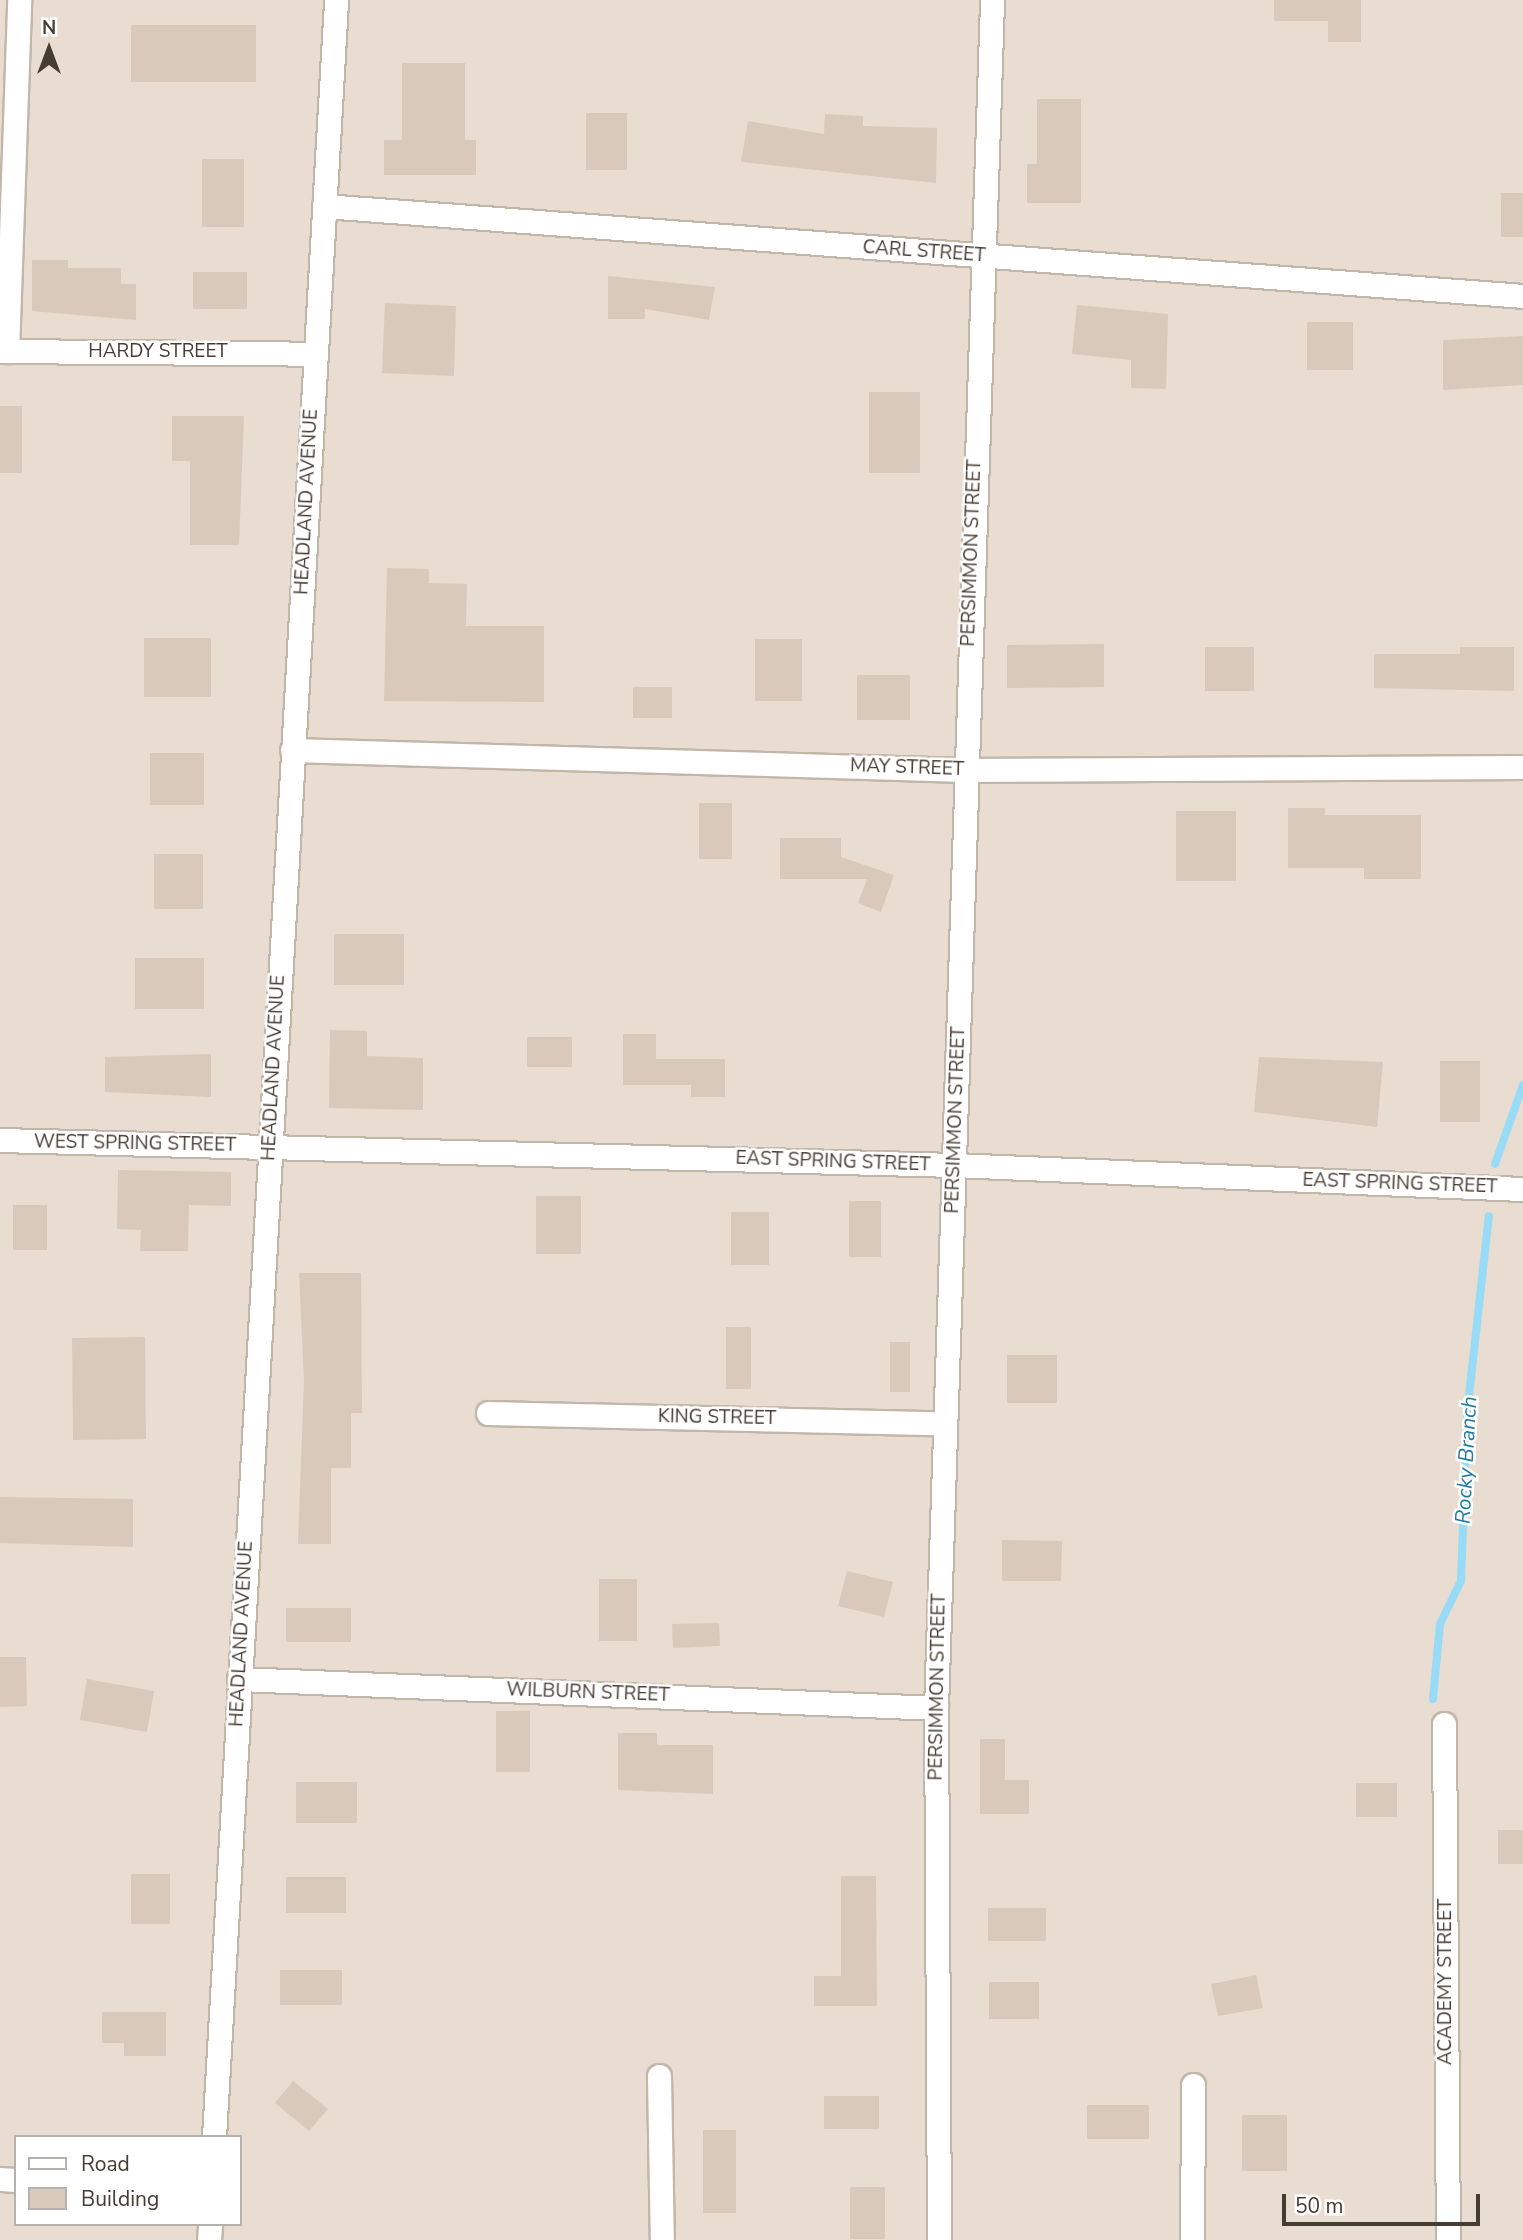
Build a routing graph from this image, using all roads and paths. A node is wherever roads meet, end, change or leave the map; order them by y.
1 (19, 0) edge
2 (336, 0) edge
3 (992, 0) edge
4 (324, 206) junction
5 (983, 257) junction
6 (1523, 296) edge
7 (3, 351) edge
8 (316, 354) junction
9 (292, 750) junction
10 (1523, 767) edge
11 (965, 770) junction
12 (0, 1140) edge
13 (270, 1146) junction
14 (954, 1165) junction
15 (1523, 1189) edge
16 (488, 1413) dead end
17 (945, 1423) junction
18 (239, 1679) junction
19 (936, 1708) junction
20 (1444, 1724) dead end
21 (659, 2076) dead end
22 (1194, 2085) dead end
23 (214, 2135) edge
24 (662, 2240) edge
25 (939, 2240) edge
26 (1192, 2240) edge
27 (1448, 2240) edge

1 - 7 street
2 - 4 street, HEADLAND AVENUE
3 - 5 street, PERSIMMON STREET
4 - 5 street, CARL STREET
4 - 8 street, HEADLAND AVENUE
5 - 6 street, CARL STREET
5 - 11 street, PERSIMMON STREET
7 - 8 street, HARDY STREET
8 - 9 street, HEADLAND AVENUE
9 - 11 street, MAY STREET
9 - 13 street, HEADLAND AVENUE
10 - 11 street, MAY STREET
11 - 14 street, PERSIMMON STREET
12 - 13 street, WEST SPRING STREET
13 - 14 street, EAST SPRING STREET
13 - 18 street, HEADLAND AVENUE
14 - 15 street, EAST SPRING STREET
14 - 17 street, PERSIMMON STREET
16 - 17 street, KING STREET
17 - 19 street, PERSIMMON STREET
18 - 19 street, WILBURN STREET
18 - 23 street, HEADLAND AVENUE
19 - 25 street, PERSIMMON STREET
20 - 27 street, ACADEMY STREET
21 - 24 street
22 - 26 street

